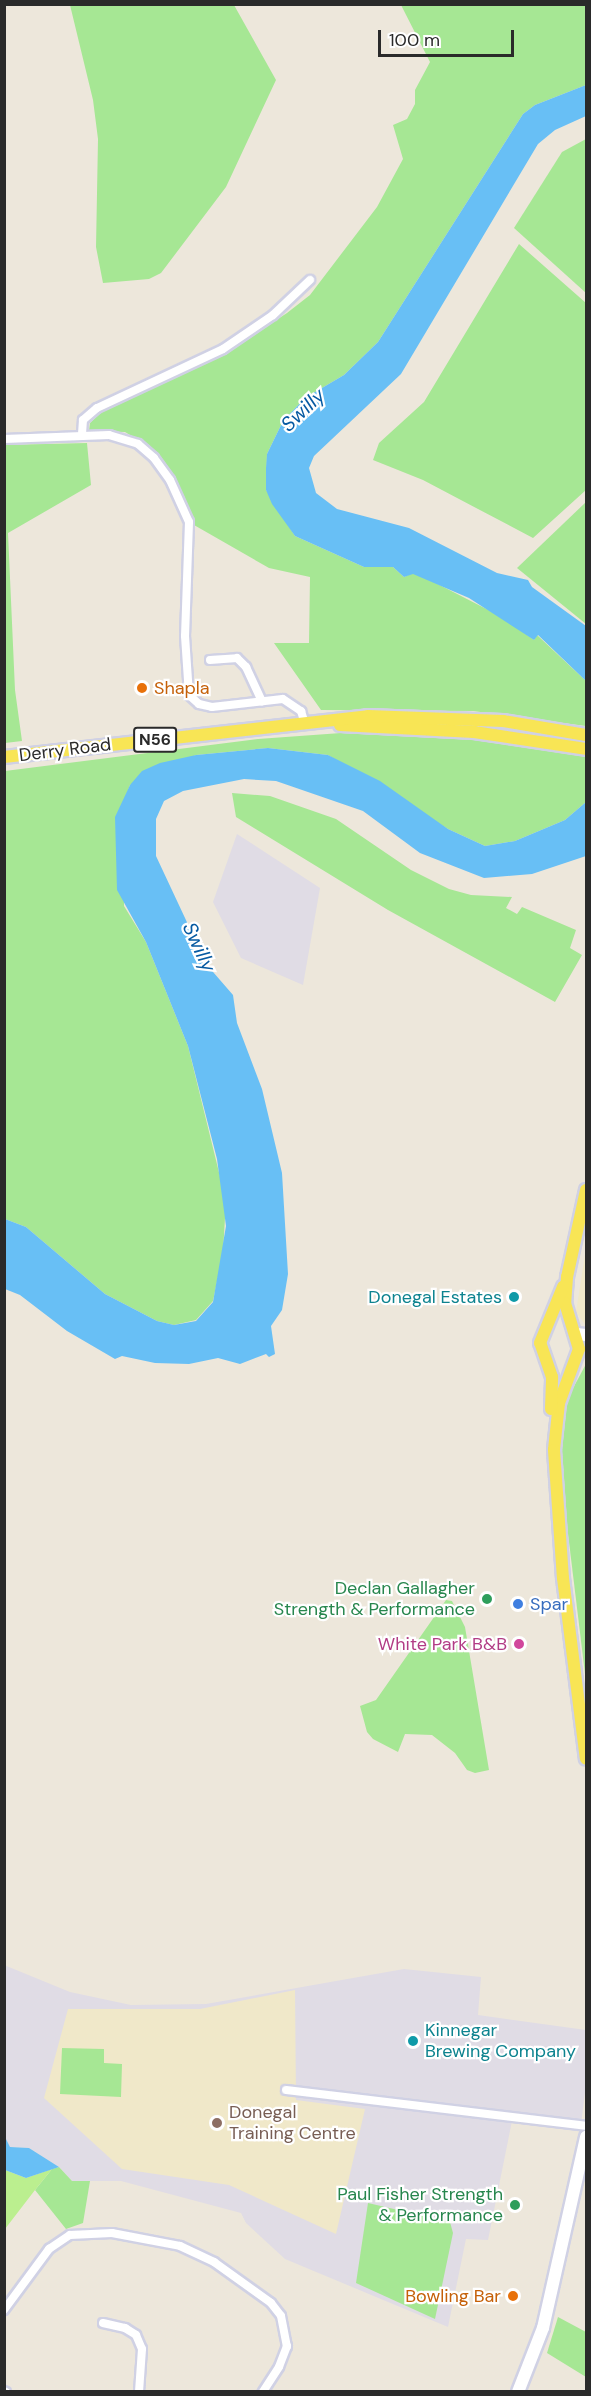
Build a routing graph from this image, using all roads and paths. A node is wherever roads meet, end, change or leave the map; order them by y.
1 (310, 280) dead end
2 (82, 434) junction
3 (4, 439) edge
4 (210, 660) dead end
5 (262, 701) junction
6 (305, 724) junction
7 (586, 735) edge
8 (586, 749) edge
9 (4, 758) edge
10 (586, 1190) edge
11 (567, 1277) junction
12 (578, 1333) edge
13 (543, 1334) junction
14 (579, 1355) edge
15 (546, 1360) junction
16 (554, 1434) junction
17 (586, 1759) edge
18 (286, 2090) dead end
19 (586, 2126) edge
20 (586, 2137) edge
21 (4, 2310) edge
22 (103, 2323) dead end
23 (139, 2391) edge
24 (263, 2391) edge
25 (518, 2391) edge

1 - 2 street
2 - 3 street
2 - 5 street
4 - 5 street
5 - 6 street
6 - 7 main road, Derry Road / N56
6 - 8 main road, Derry Road / N56
6 - 9 main road, Derry Road / N56
10 - 11 main road
11 - 12 main road
11 - 13 main road
12 - 13 main road
12 - 14 main road
13 - 15 main road
14 - 15 main road
14 - 16 main road
15 - 16 main road
16 - 17 main road
18 - 19 street
20 - 25 main road
21 - 24 street
22 - 23 street

